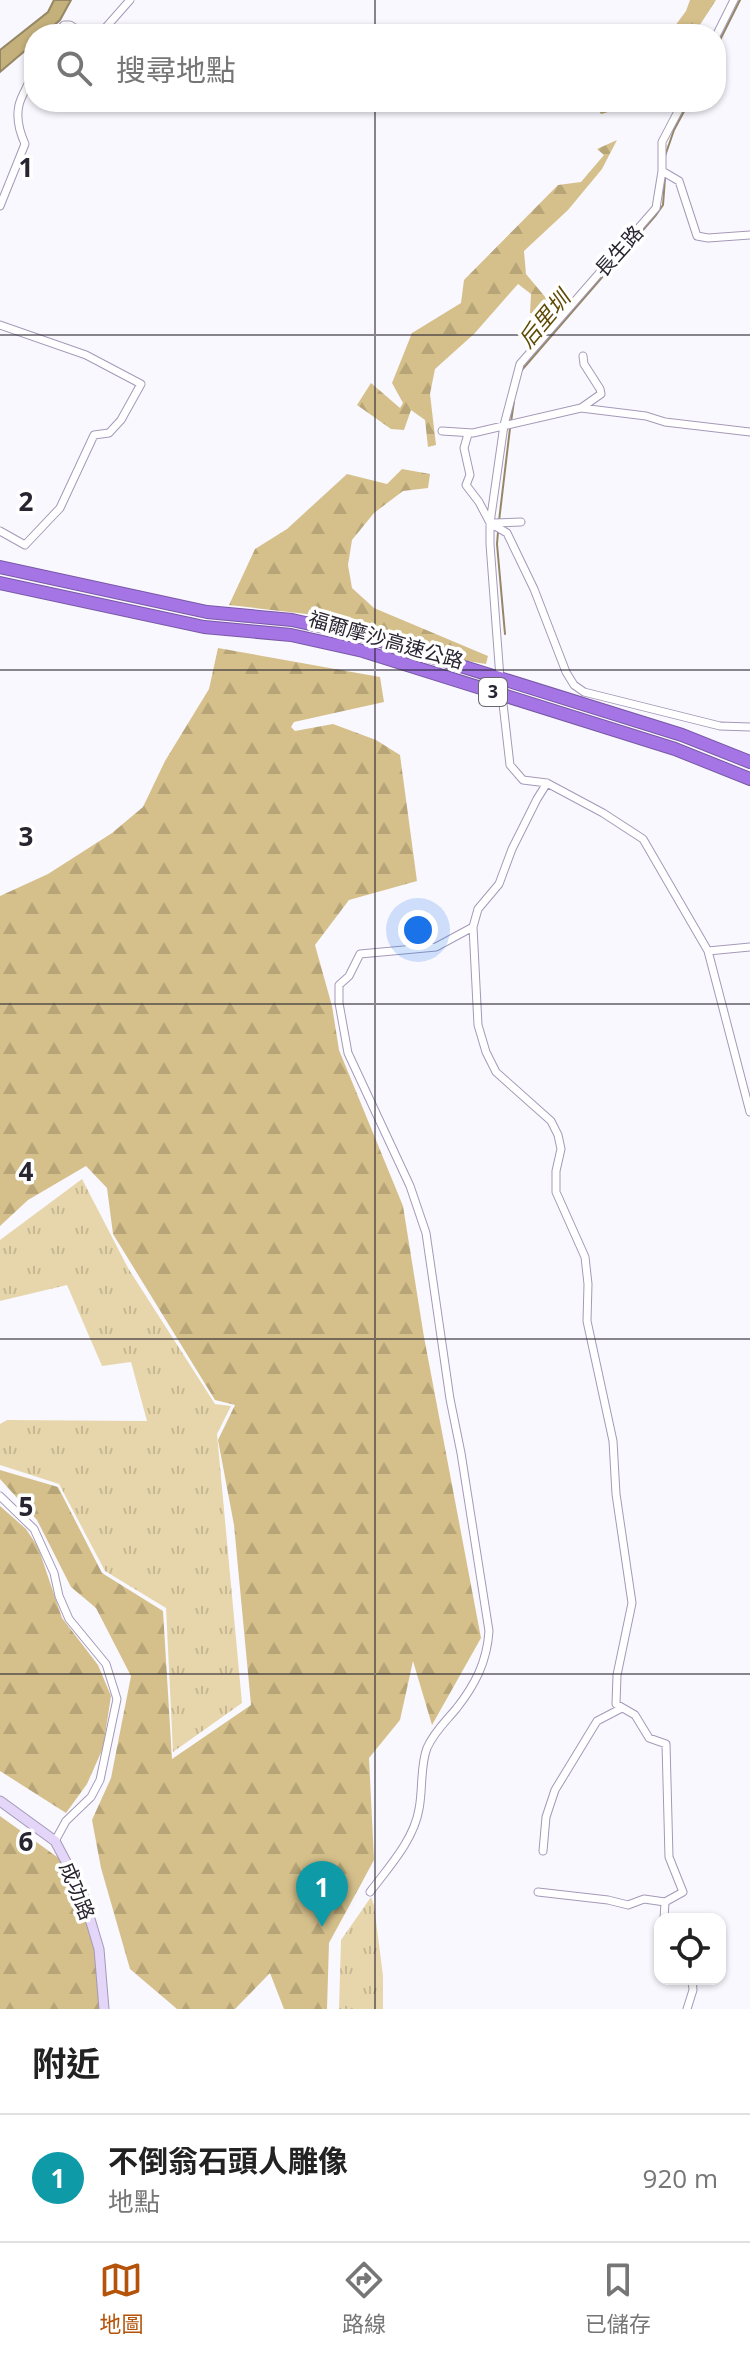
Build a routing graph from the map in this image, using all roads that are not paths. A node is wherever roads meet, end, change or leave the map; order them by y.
1 (130, 0) edge
2 (734, 0) edge
3 (109, 24) edge
4 (722, 24) edge
5 (24, 96) edge
6 (678, 112) edge
7 (662, 171) junction
8 (0, 206) edge
9 (750, 235) edge
10 (0, 325) edge
11 (583, 356) dead end
12 (581, 408) junction
13 (504, 425) junction
14 (442, 431) dead end
15 (750, 432) edge
16 (468, 434) junction
17 (521, 522) dead end
18 (490, 523) junction
19 (0, 531) edge
20 (0, 567) edge
21 (0, 583) edge
22 (750, 727) edge
23 (750, 762) edge
24 (750, 779) edge
25 (547, 783) junction
26 (473, 927) junction
27 (750, 947) edge
28 (708, 951) junction
29 (750, 1112) edge
30 (0, 1496) edge
31 (622, 1708) junction
32 (0, 1801) edge
33 (55, 1841) junction
34 (543, 1851) dead end
35 (370, 1892) dead end
36 (538, 1892) dead end
37 (665, 1902) junction
38 (664, 1913) edge
39 (693, 1985) edge
40 (104, 2009) edge
41 (687, 2009) edge

1 - 3 street
2 - 4 street
5 - 8 street
6 - 7 street, 長生路
7 - 9 street
7 - 13 street, 長生路
10 - 19 street
11 - 12 street
12 - 13 street
12 - 15 street
13 - 16 street
13 - 18 street, 長生路
14 - 16 street
16 - 18 street
17 - 18 street
18 - 22 street
18 - 25 street, 長生路
20 - 23 highway, 福爾摩沙高速公路 / 3
21 - 24 highway, 福爾摩沙高速公路 / 3
25 - 26 street
25 - 28 street
26 - 31 street
26 - 35 street
27 - 28 street
28 - 29 street
30 - 33 street
31 - 34 street
31 - 37 street
32 - 33 street, 成功路
33 - 40 street, 成功路
36 - 37 street
37 - 38 street
39 - 41 street

